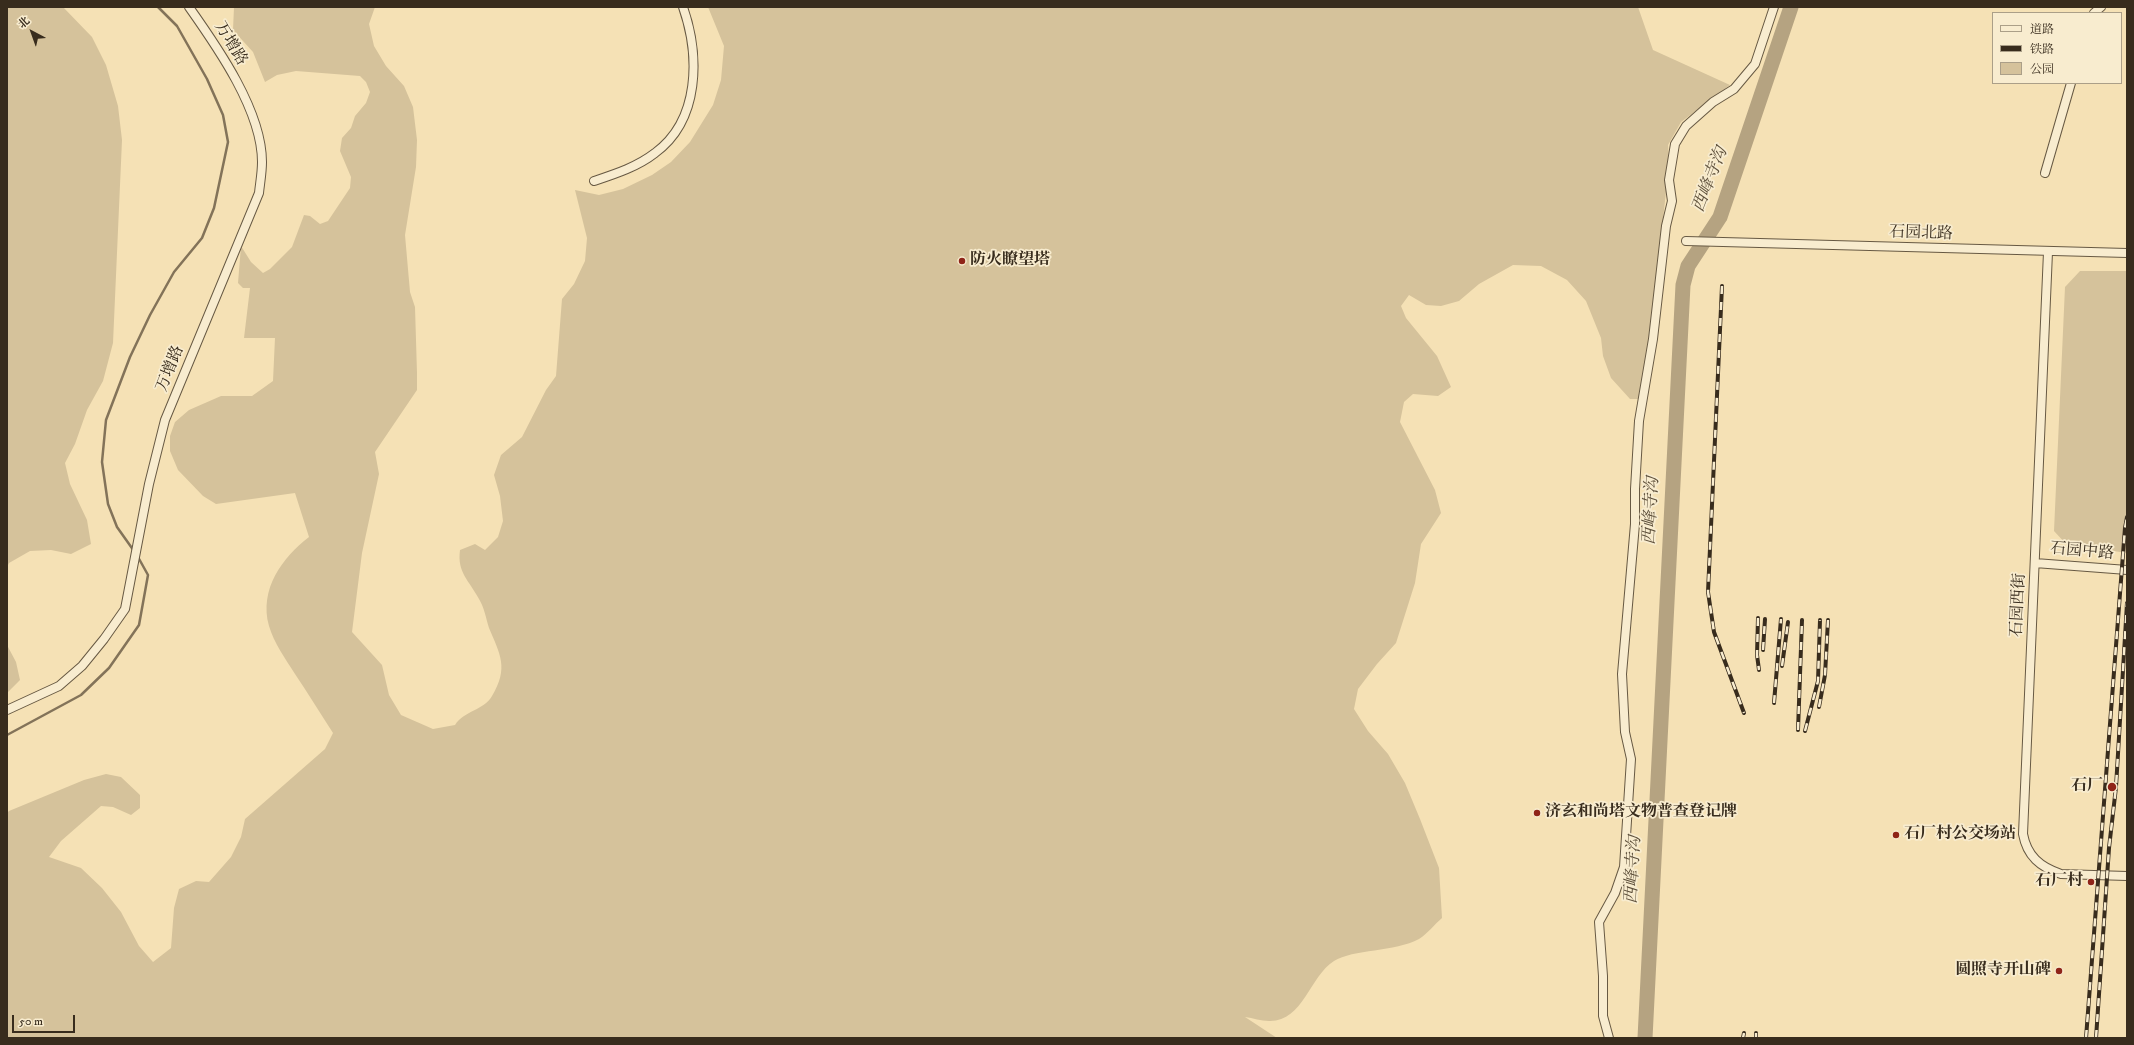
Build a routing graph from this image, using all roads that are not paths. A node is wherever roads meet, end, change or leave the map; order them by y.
1 (189, 7) edge
2 (683, 7) edge
3 (1774, 7) edge
4 (2071, 84) edge
5 (2045, 174) dead end
6 (594, 181) dead end
7 (1686, 241) dead end
8 (2048, 252) junction
9 (2127, 253) edge
10 (2035, 563) junction
11 (2127, 570) edge
12 (7, 710) edge
13 (2127, 876) edge
14 (1609, 1038) edge

1 - 12 street, 万增路
2 - 6 street
3 - 14 street
4 - 5 street
7 - 8 street, 石园北路
8 - 9 street, 石园北路
8 - 10 street, 石园西街
10 - 11 street, 石园中路
10 - 13 street, 石园西街

